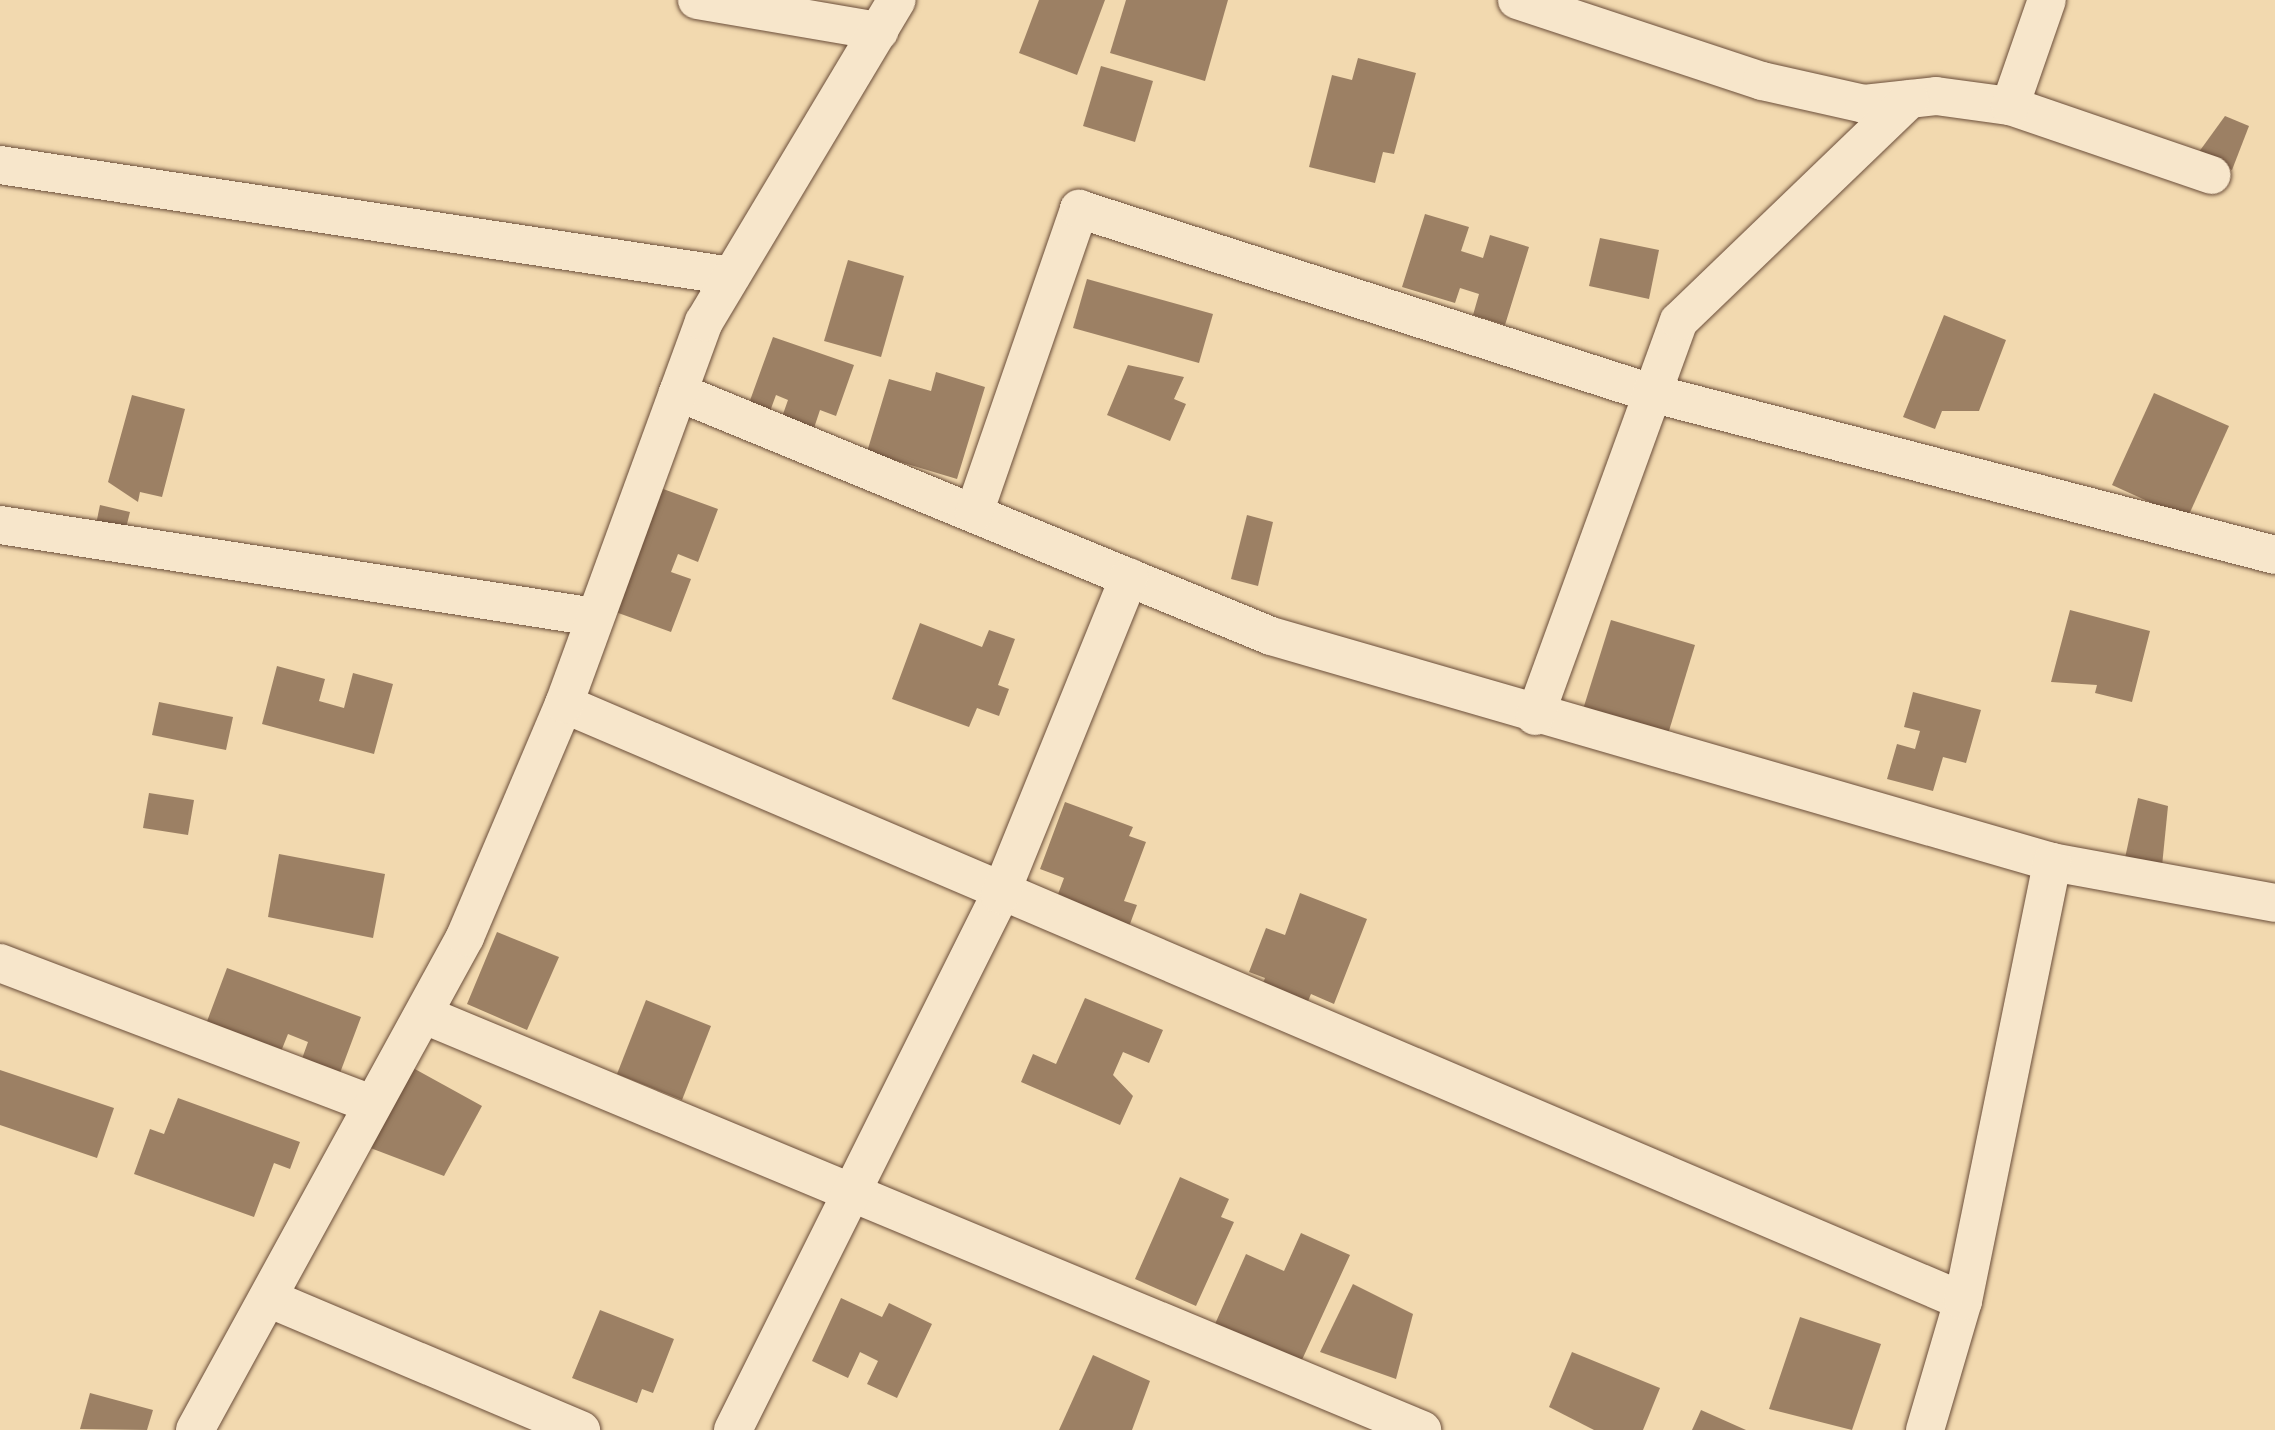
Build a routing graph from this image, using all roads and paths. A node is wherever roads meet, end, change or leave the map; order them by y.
1 (697, 0) edge
2 (1517, 0) edge
3 (2047, 0) edge
4 (888, 15) edge
5 (1910, 99) junction
6 (2010, 106) junction
7 (0, 165) edge
8 (2212, 175) dead end
9 (731, 276) junction
10 (678, 392) junction
11 (1651, 393) junction
12 (974, 513) junction
13 (0, 525) edge
14 (2275, 555) edge
15 (1129, 577) junction
16 (595, 617) junction
17 (564, 704) junction
18 (1535, 716) junction
19 (2052, 862) junction
20 (1000, 895) junction
21 (2275, 903) edge
22 (0, 963) edge
23 (427, 1016) junction
24 (372, 1104) junction
25 (849, 1192) junction
26 (268, 1298) junction
27 (1963, 1301) junction
28 (195, 1430) edge
29 (581, 1430) edge
30 (732, 1430) edge
31 (1422, 1430) edge
32 (1925, 1430) edge

1 - 4 street
2 - 5 street
3 - 6 street
4 - 9 street
5 - 6 street
5 - 11 street
6 - 8 street
7 - 9 street
9 - 10 street
10 - 12 street
10 - 16 street
11 - 12 street
11 - 14 street
11 - 18 street
12 - 15 street
13 - 16 street
15 - 18 street
15 - 20 street
16 - 17 street
17 - 20 street
17 - 23 street
18 - 19 street
19 - 21 street
19 - 27 street
20 - 25 street
20 - 27 street
22 - 24 street
23 - 24 street
23 - 25 street
24 - 26 street
25 - 30 street
25 - 31 street
26 - 28 street
26 - 29 street
27 - 32 street

